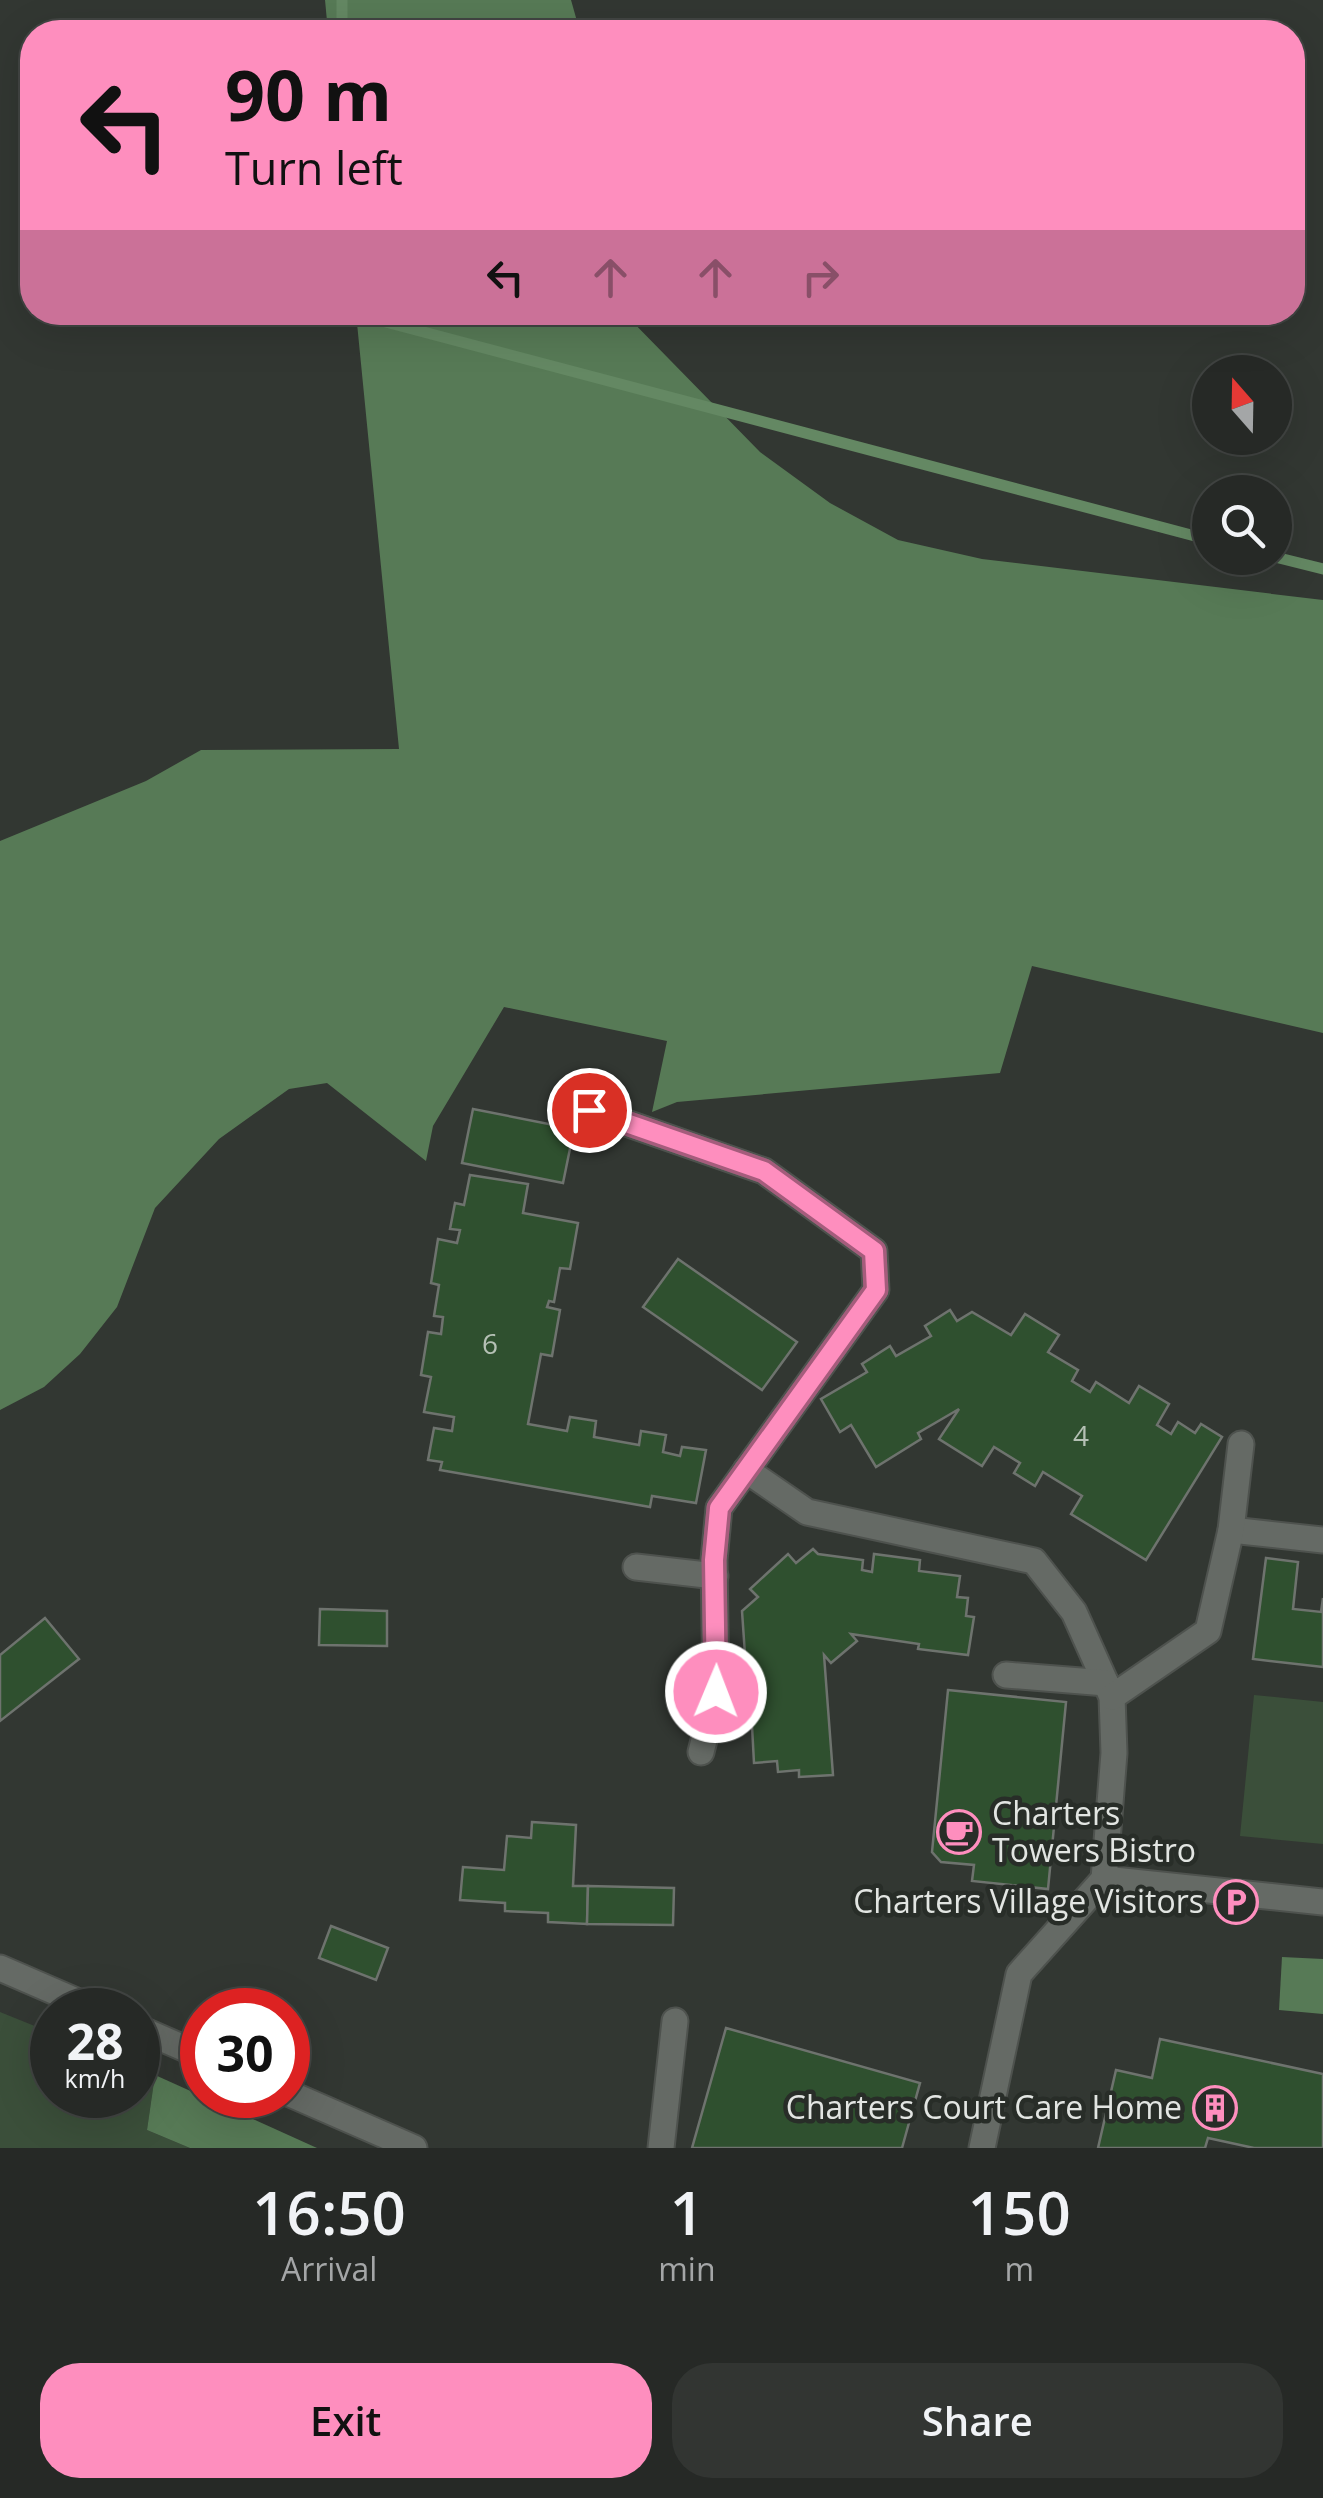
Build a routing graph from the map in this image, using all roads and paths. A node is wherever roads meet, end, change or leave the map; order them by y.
1 (589, 1110) dead end
2 (1241, 1444) dead end
3 (746, 1470) junction
4 (1231, 1530) junction
5 (1323, 1540) edge
6 (636, 1567) dead end
7 (715, 1576) junction
8 (1006, 1674) dead end
9 (1109, 1690) junction
10 (701, 1752) dead end
11 (1104, 1879) junction
12 (1323, 1902) edge
13 (0, 1968) edge
14 (46, 1988) edge
15 (675, 2020) dead end
16 (310, 2103) edge
17 (414, 2148) edge
18 (661, 2148) edge
19 (982, 2148) edge

1 - 3 street
2 - 4 street
3 - 7 street
3 - 9 street
4 - 5 street
4 - 9 street
6 - 7 street
7 - 10 street
8 - 9 street
9 - 11 street
11 - 12 street
11 - 19 street
13 - 14 street
15 - 18 street
16 - 17 street

